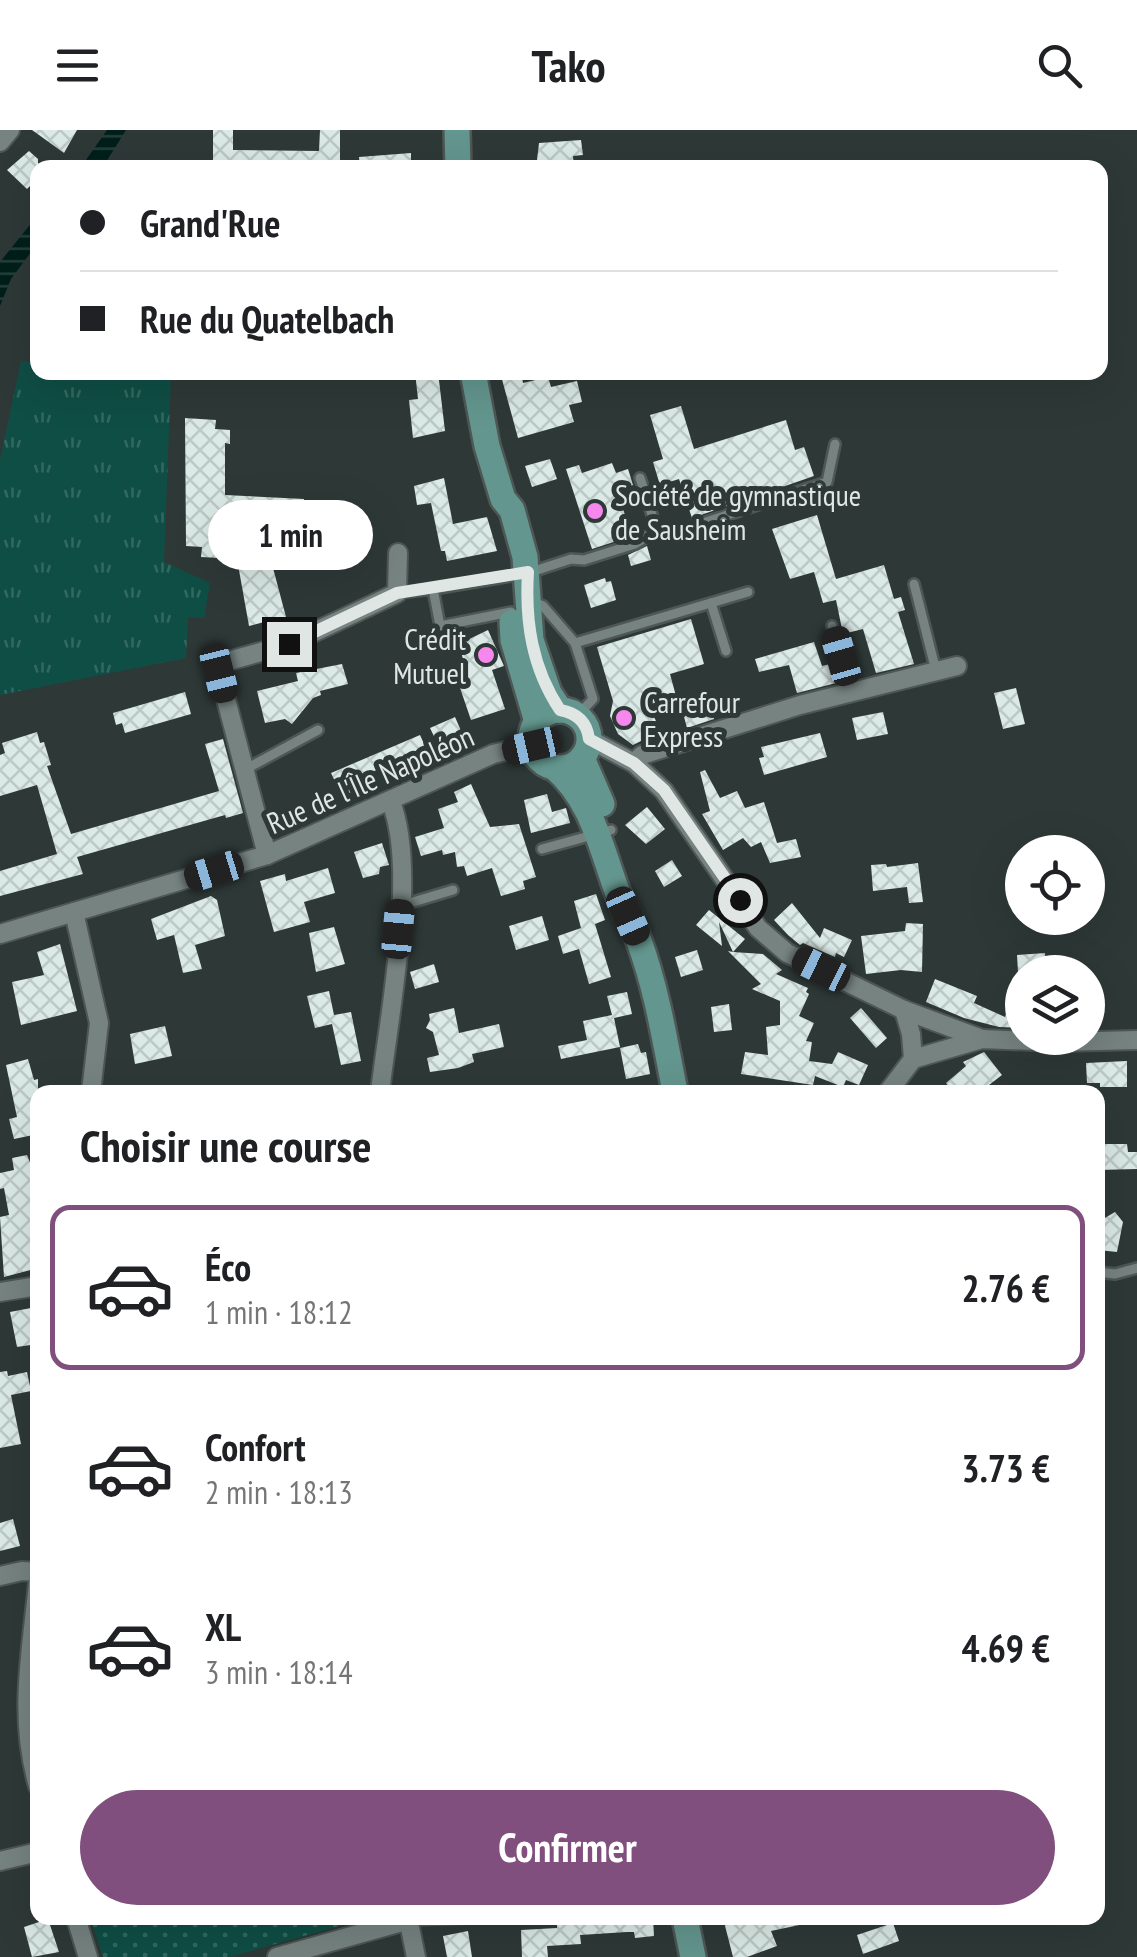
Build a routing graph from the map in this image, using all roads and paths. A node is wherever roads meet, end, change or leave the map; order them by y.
1 (10, 130) edge
2 (456, 130) edge
3 (0, 142) edge
4 (458, 160) edge
5 (475, 380) edge
6 (835, 444) dead end
7 (640, 478) dead end
8 (657, 530) junction
9 (398, 553) dead end
10 (520, 573) junction
11 (914, 584) dead end
12 (433, 589) junction
13 (748, 592) dead end
14 (397, 593) junction
15 (711, 603) junction
16 (518, 606) junction
17 (832, 626) dead end
18 (575, 643) junction
19 (726, 651) dead end
20 (957, 666) dead end
21 (936, 671) junction
22 (852, 692) junction
23 (318, 730) dead end
24 (577, 731) junction
25 (534, 734) junction
26 (634, 763) junction
27 (554, 767) junction
28 (244, 770) junction
29 (390, 802) junction
30 (604, 832) junction
31 (542, 849) dead end
32 (267, 854) junction
33 (452, 890) dead end
34 (400, 906) junction
35 (74, 912) junction
36 (0, 934) edge
37 (904, 1010) junction
38 (982, 1039) junction
39 (1137, 1040) edge
40 (913, 1060) junction
41 (92, 1085) edge
42 (381, 1085) edge
43 (675, 1085) edge
44 (893, 1085) edge
45 (1137, 1268) edge
46 (1105, 1273) edge
47 (30, 1287) edge
48 (0, 1292) edge
49 (30, 1572) edge
50 (0, 1576) edge
51 (30, 1671) edge
52 (30, 1761) edge
53 (30, 1854) edge
54 (0, 1861) edge
55 (78, 1925) edge
56 (387, 1925) edge
57 (409, 1925) edge
58 (687, 1925) edge
59 (696, 1952) edge
60 (88, 1957) edge
61 (276, 1957) edge
62 (416, 1957) edge

1 - 3 street
2 - 4 main road
5 - 10 main road
6 - 8 lane
7 - 8 lane
8 - 10 lane
9 - 14 street
10 - 12 lane
10 - 16 main road
11 - 21 lane
12 - 14 lane
12 - 16 lane
13 - 15 lane
14 - 28 street
15 - 18 lane
15 - 19 lane
16 - 18 lane
16 - 24 main road
16 - 25 main road
17 - 22 lane
18 - 24 lane
20 - 21 street
21 - 22 street
22 - 26 street
23 - 28 lane
24 - 25 main road
24 - 26 street
24 - 27 main road
24 - 30 main road
25 - 27 main road
25 - 29 street, Rue de l'Île Napoléon
26 - 37 street
27 - 30 main road
28 - 32 street
29 - 32 street, Rue de l'Île Napoléon
29 - 34 street
30 - 31 lane
30 - 43 main road
32 - 35 street, Rue de l'Île Napoléon
33 - 34 lane
34 - 42 street
35 - 36 street, Rue de l'Île Napoléon
35 - 41 street
37 - 38 street
37 - 40 street
38 - 39 street
38 - 40 street
40 - 44 street
45 - 46 lane
47 - 48 street
49 - 50 street
51 - 52 street
53 - 54 street
55 - 60 street
56 - 61 street
57 - 62 street
58 - 59 main road

